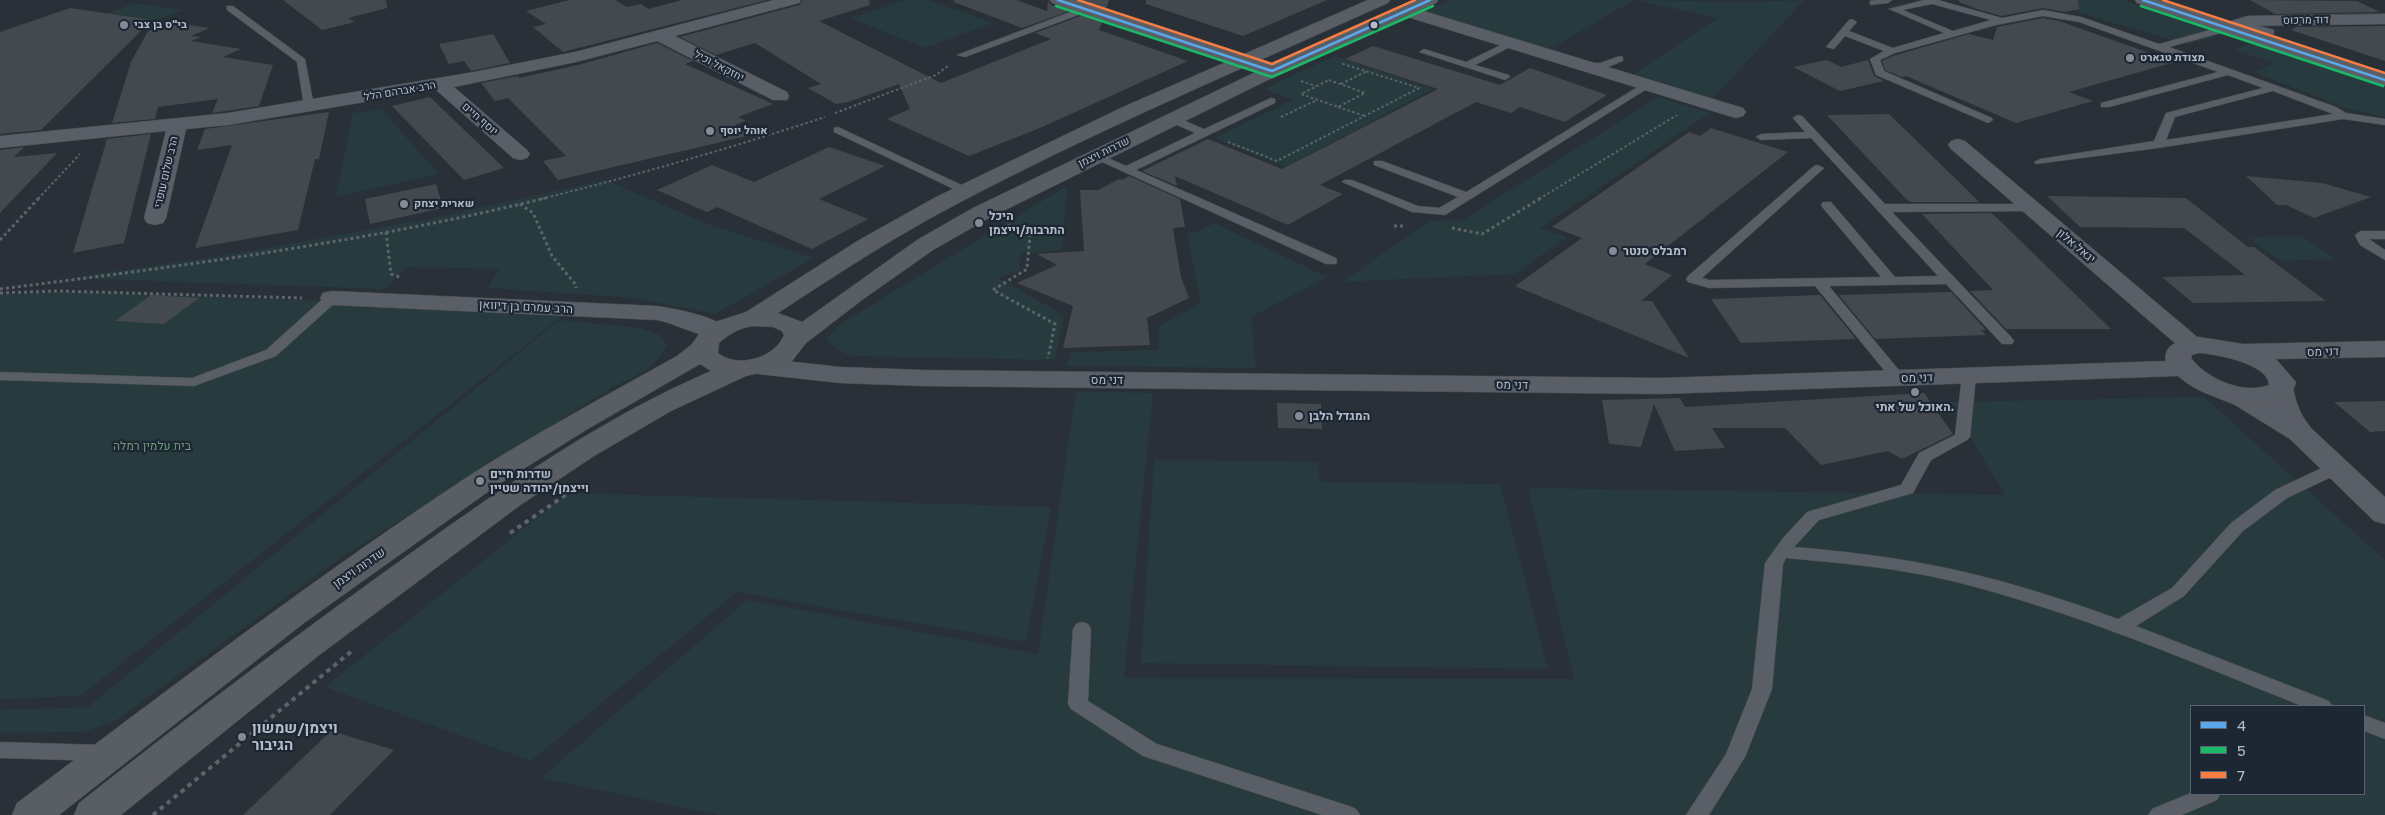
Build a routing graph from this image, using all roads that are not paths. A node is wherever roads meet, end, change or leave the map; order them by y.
1 (793, 0) edge
2 (1058, 0) edge
3 (1382, 0) edge
4 (1430, 0) edge
5 (1888, 0) edge
6 (1930, 0) edge
7 (2144, 0) edge
8 (2170, 0) edge
9 (1873, 3) dead end
10 (230, 8) dead end
11 (1086, 9) junction
12 (1407, 11) junction
13 (2385, 18) edge
14 (2004, 20) junction
15 (1852, 22) dead end
16 (2248, 28) junction
17 (1844, 32) junction
18 (1953, 34) junction
19 (659, 35) junction
20 (1512, 43) junction
21 (1831, 47) dead end
22 (2159, 47) junction
23 (1892, 51) junction
24 (1424, 52) dead end
25 (962, 55) road end
26 (1243, 62) junction
27 (1466, 65) junction
28 (2385, 69) edge
29 (1272, 70) junction
30 (2228, 72) junction
31 (1505, 77) dead end
32 (2385, 80) edge
33 (440, 84) junction
34 (1646, 85) junction
35 (2274, 88) junction
36 (780, 96) dead end
37 (1271, 101) dead end
38 (2105, 105) dead end
39 (308, 106) junction
40 (1736, 112) dead end
41 (2343, 116) junction
42 (1798, 118) dead end
43 (1172, 119) junction
44 (1988, 120) dead end
45 (2385, 122) edge
46 (177, 125) junction
47 (838, 130) dead end
48 (1204, 133) junction
49 (1814, 135) junction
50 (1761, 137) dead end
51 (0, 142) edge
52 (1958, 145) dead end
53 (2158, 145) junction
54 (520, 154) dead end
55 (1095, 156) junction
56 (2040, 162) dead end
57 (1378, 163) dead end
58 (1818, 168) dead end
59 (1126, 170) junction
60 (1348, 182) dead end
61 (966, 190) junction
62 (1466, 196) junction
63 (1827, 204) dead end
64 (2031, 207) junction
65 (1883, 208) junction
66 (155, 218) dead end
67 (2385, 235) edge
68 (2385, 256) edge
69 (1331, 261) dead end
70 (1949, 280) junction
71 (1890, 281) junction
72 (1819, 282) junction
73 (332, 298) joint
74 (753, 318) junction
75 (710, 339) junction
76 (2007, 341) dead end
77 (795, 342) junction
78 (2231, 349) junction
79 (2385, 349) edge
80 (2188, 357) junction
81 (2385, 366) edge
82 (750, 367) junction
83 (840, 375) junction
84 (0, 376) edge
85 (1969, 376) junction
86 (1898, 378) junction
87 (2282, 386) junction
88 (2223, 390) junction
89 (2301, 434) junction
90 (2336, 468) junction
91 (2385, 514) edge
92 (1782, 552) junction
93 (2120, 627) junction
94 (1082, 629) dead end
95 (2319, 705) edge
96 (0, 750) edge
97 (109, 753) junction
98 (2208, 795) edge
99 (31, 815) edge
100 (93, 815) edge
101 (1349, 815) edge
102 (1697, 815) edge
103 (2159, 815) edge

1 - 19 street, הרב אברהם הלל
2 - 11 street
3 - 26 main road, שדרות ויצמן
4 - 12 main road, שדרות ויצמן
5 - 9 lane
6 - 14 lane
6 - 18 lane
7 - 16 street
8 - 16 street
10 - 39 lane
11 - 25 lane
11 - 26 street
12 - 20 street
12 - 29 main road, שדרות ויצמן
13 - 16 street, דוד מרכוס
14 - 18 lane
14 - 22 lane
15 - 17 lane
16 - 22 lane
16 - 28 street
16 - 32 street
17 - 21 lane
17 - 23 lane
18 - 23 lane
19 - 33 street, הרב אברהם הלל
19 - 36 street, יחזקאל וכיל
20 - 27 lane
20 - 34 street
22 - 30 lane
23 - 44 lane
24 - 27 lane
26 - 29 street
26 - 61 main road, שדרות ויצמן
27 - 31 lane
29 - 43 main road, שדרות ויצמן
30 - 35 lane
30 - 38 lane
33 - 39 street, הרב אברהם הלל
33 - 54 street, יוסף חיים
34 - 40 street
34 - 62 lane
35 - 41 lane
35 - 53 lane
37 - 48 lane
39 - 46 street, הרב אברהם הלל
41 - 45 lane
41 - 53 lane
42 - 49 lane
43 - 48 lane
43 - 55 main road, שדרות ויצמן
46 - 51 street, הרב אברהם הלל
46 - 66 street, הרב שלום עופרי
47 - 61 lane
48 - 59 lane
49 - 50 lane
49 - 65 lane
52 - 64 street, יגאל אלון
53 - 56 lane
55 - 59 lane
55 - 77 main road, שדרות ויצמן
57 - 62 lane
58 - 72 lane
59 - 69 lane
60 - 62 lane
61 - 74 main road, שדרות ויצמן
63 - 71 lane
64 - 65 lane
64 - 80 street, יגאל אלון
65 - 70 lane
67 - 68 lane
70 - 71 lane
70 - 76 lane
71 - 72 lane
72 - 86 lane
73 - 75 street, הרב עמרם בן דיוואן
73 - 84 lane
74 - 75 main road, שדרות ויצמן
74 - 77 main road
75 - 82 main road
75 - 97 main road, שדרות ויצמן
77 - 82 main road, שדרות ויצמן
77 - 83 street, דני מס
78 - 79 street, דני מס
78 - 80 street, דני מס
78 - 87 street
80 - 85 street, דני מס
80 - 88 street, יגאל אלון
81 - 87 street, דני מס
82 - 83 street, דני מס
82 - 100 main road
83 - 86 street, דני מס
85 - 86 street, דני מס
85 - 92 lane
87 - 88 street, דני מס
87 - 89 street
88 - 89 street
89 - 90 street
90 - 91 street
90 - 93 lane
92 - 93 lane
92 - 102 lane
93 - 95 lane
94 - 101 lane
96 - 97 lane
97 - 99 main road, שדרות ויצמן
98 - 103 lane

